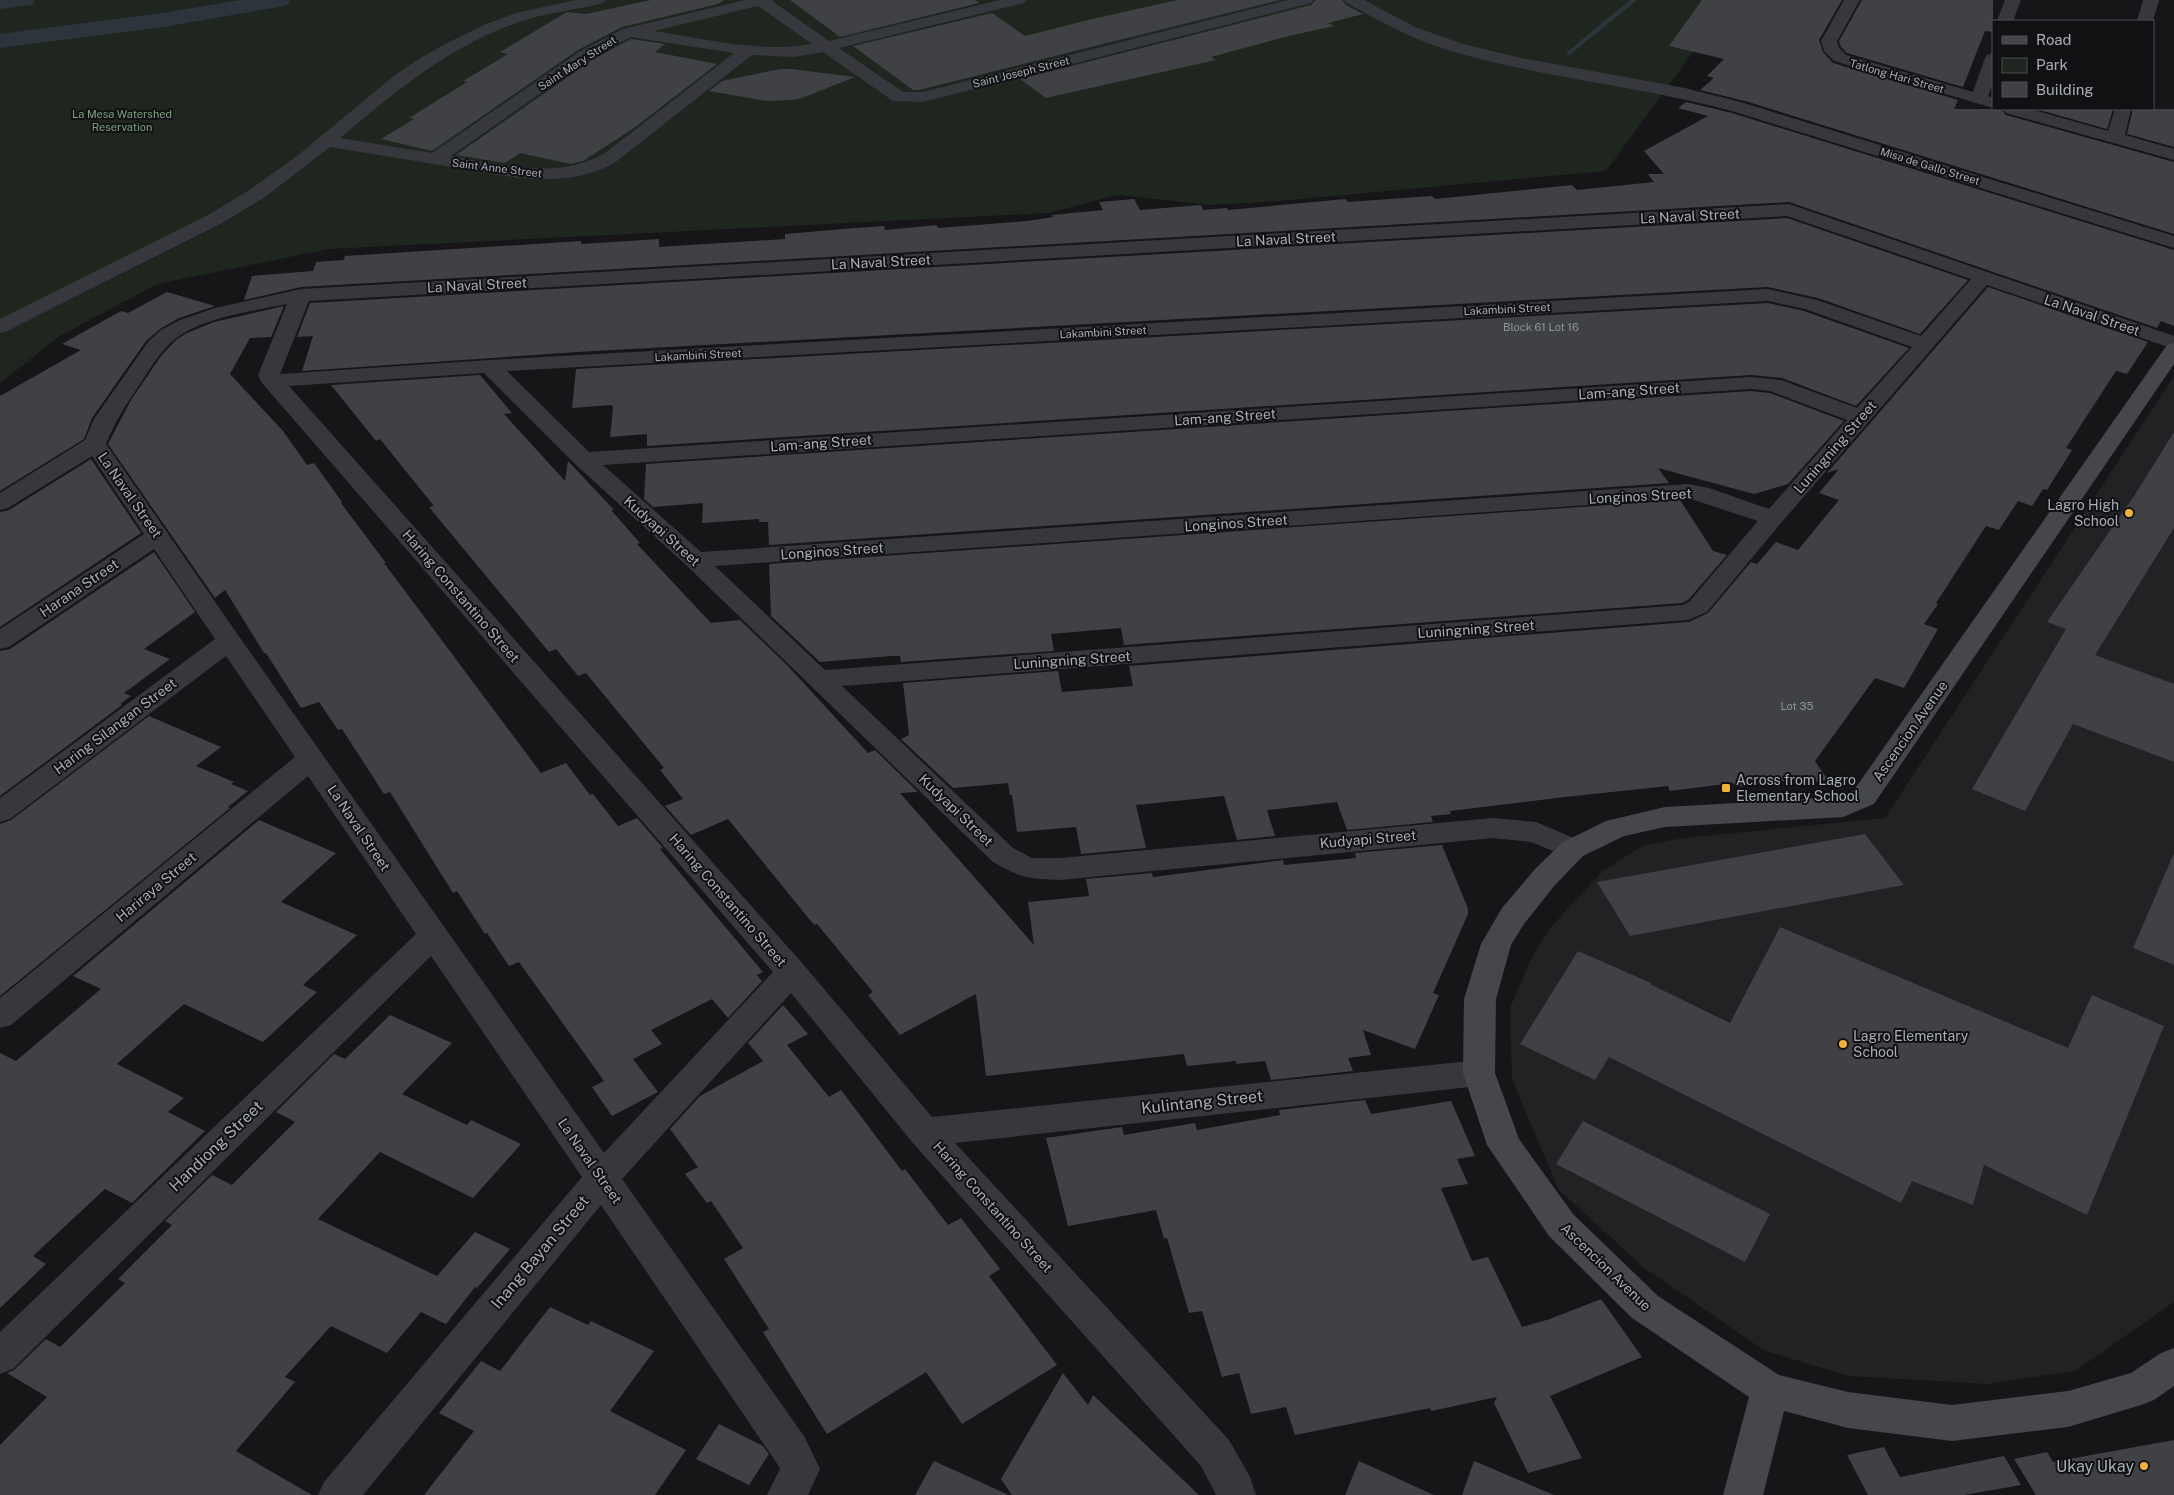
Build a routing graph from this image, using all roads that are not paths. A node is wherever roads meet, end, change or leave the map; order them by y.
1 (598, 0) edge
2 (763, 0) edge
3 (1019, 0) edge
4 (1306, 0) edge
5 (1352, 0) edge
6 (1852, 0) edge
7 (2013, 0) edge
8 (2151, 0) edge
9 (2006, 20) edge
10 (2145, 20) edge
11 (629, 32) junction
12 (827, 46) junction
13 (748, 50) junction
14 (1992, 64) edge
15 (1986, 101) edge
16 (2016, 110) edge
17 (2123, 110) edge
18 (2116, 138) junction
19 (326, 141) junction
20 (2174, 155) edge
21 (435, 159) junction
22 (2174, 242) edge
23 (1983, 278) junction
24 (301, 295) junction
25 (0, 327) edge
26 (2174, 343) edge
27 (1924, 344) junction
28 (2174, 349) edge
29 (490, 366) junction
30 (274, 382) junction
31 (1861, 418) junction
32 (95, 444) junction
33 (583, 459) junction
34 (0, 503) edge
35 (1773, 518) junction
36 (158, 535) junction
37 (695, 560) junction
38 (0, 641) edge
39 (229, 641) junction
40 (818, 679) junction
41 (312, 758) junction
42 (0, 812) edge
43 (1573, 849) junction
44 (433, 936) junction
45 (792, 972) junction
46 (0, 1016) edge
47 (1479, 1073) junction
48 (924, 1132) junction
49 (602, 1178) junction
50 (0, 1357) edge
51 (2174, 1365) edge
52 (1770, 1390) junction
53 (338, 1495) edge
54 (787, 1495) edge
55 (1236, 1495) edge
56 (1743, 1495) edge

1 - 19 street
2 - 11 street, Saint Mary Street
2 - 12 street, Saint Joseph Street
3 - 12 street
4 - 12 street, Saint Joseph Street
5 - 22 street, Misa de Gallo Street
6 - 15 street, Tatlong Hari Street
7 - 9 street
8 - 10 street
11 - 13 street
11 - 21 street, Saint Mary Street
12 - 13 street
13 - 21 street, Saint Anne Street
14 - 15 street
16 - 18 street
17 - 18 street
18 - 20 street
19 - 21 street, Saint Anne Street
19 - 25 street
23 - 24 street, La Naval Street
23 - 26 street, La Naval Street
23 - 27 street, Luningning Street
24 - 30 street
24 - 32 street, La Naval Street
27 - 29 street, Lakambini Street
27 - 31 street, Luningning Street
28 - 43 street, Ascencion Avenue
29 - 30 street, Lakambini Street
29 - 33 street, Kudyapi Street
30 - 45 street, Haring Constantino Street
31 - 33 street, Lam-ang Street
31 - 35 street, Luningning Street
32 - 34 street
32 - 36 street, La Naval Street
33 - 37 street, Kudyapi Street
35 - 37 street, Longinos Street
35 - 40 street, Luningning Street
36 - 38 street, Harana Street
36 - 39 street, La Naval Street
37 - 40 street, Kudyapi Street
39 - 41 street, La Naval Street
39 - 42 street, Haring Silangan Street
40 - 43 street, Kudyapi Street
41 - 44 street, La Naval Street
41 - 46 street, Hariraya Street
43 - 47 street, Ascencion Avenue
44 - 49 street, La Naval Street
44 - 50 street, Handiong Street
45 - 48 street, Haring Constantino Street
45 - 49 street, Inang Bayan Street
47 - 48 street, Kulintang Street
47 - 52 street, Ascencion Avenue
48 - 55 street, Haring Constantino Street
49 - 53 street, Inang Bayan Street
49 - 54 street, La Naval Street
51 - 52 street, Ascencion Avenue
52 - 56 street

